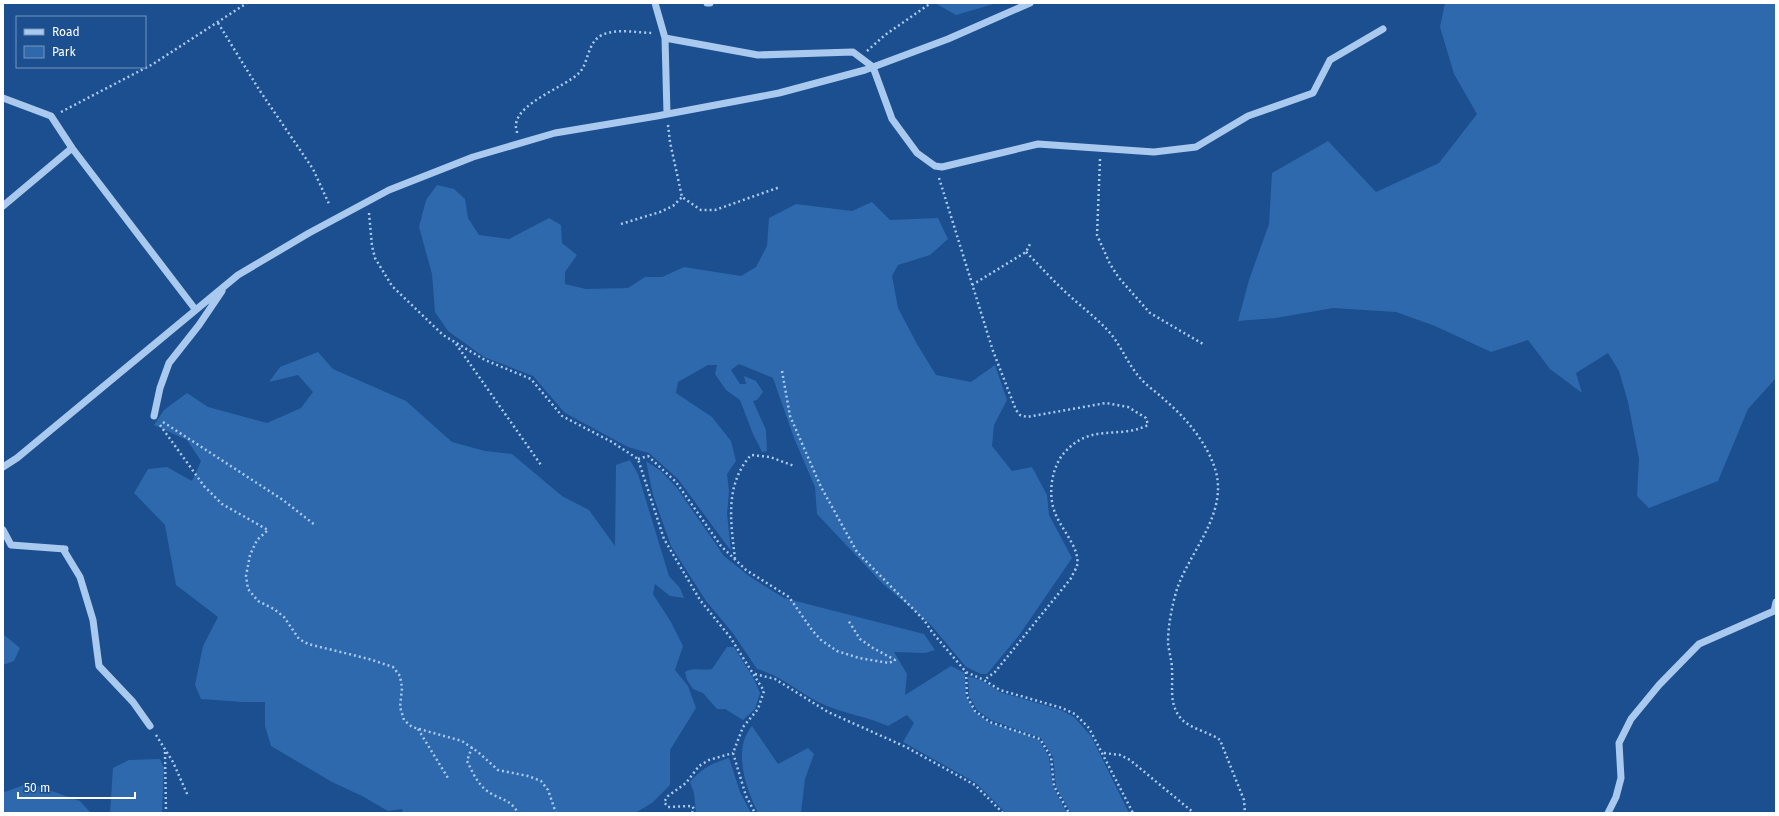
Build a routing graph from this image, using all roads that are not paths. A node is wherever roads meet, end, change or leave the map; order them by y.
1 (655, 3) edge
2 (1030, 3) edge
3 (1383, 29) dead end
4 (665, 36) junction
5 (873, 67) junction
6 (3, 98) edge
7 (667, 114) junction
8 (72, 148) junction
9 (3, 206) edge
10 (225, 285) junction
11 (196, 309) junction
12 (154, 416) road end
13 (3, 467) edge
14 (3, 530) edge
15 (1776, 602) edge
16 (150, 726) road end
17 (1608, 813) edge

1 - 4 street
2 - 5 street
3 - 5 street
4 - 5 street
4 - 7 street
5 - 7 street
6 - 8 street
7 - 10 street
8 - 9 street
8 - 11 street
10 - 11 street
10 - 12 street
11 - 13 street
14 - 16 street
15 - 17 street

